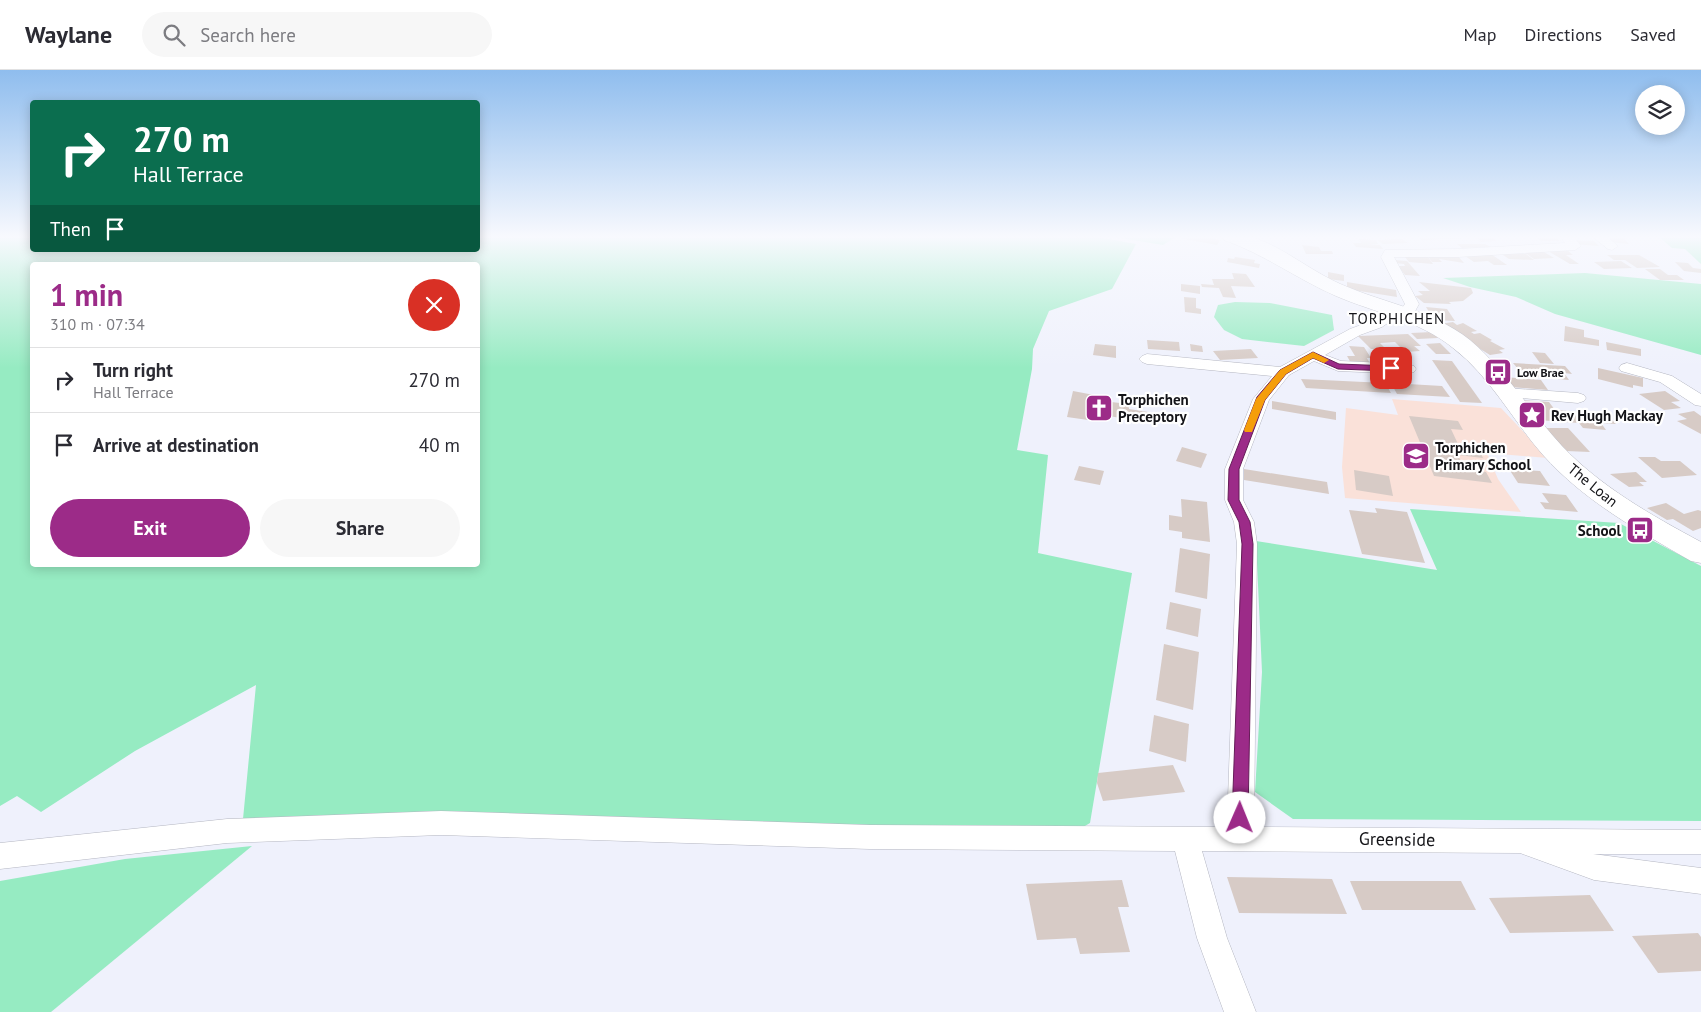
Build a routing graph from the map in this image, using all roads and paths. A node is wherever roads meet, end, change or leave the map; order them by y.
1 (1318, 280) edge
2 (1399, 280) edge
3 (1399, 313) junction
4 (1313, 354) junction
5 (1148, 358) dead end
6 (1627, 368) dead end
7 (1408, 369) dead end
8 (1283, 372) junction
9 (1504, 393) junction
10 (1578, 398) dead end
11 (1701, 401) edge
12 (1701, 554) edge
13 (1185, 838) junction
14 (1240, 838) junction
15 (1510, 840) junction
16 (1701, 842) edge
17 (0, 856) edge
18 (1701, 881) edge
19 (1240, 1012) edge

1 - 3 main road, The Loan
2 - 3 street
3 - 4 street
3 - 9 main road, The Loan
4 - 7 street
4 - 8 street
5 - 8 street
6 - 11 street
8 - 14 street
9 - 10 street
9 - 12 main road, The Loan
13 - 14 street, Greenside
13 - 17 street, Greenside
13 - 19 street
14 - 15 street, Greenside
15 - 16 street, Greenside
15 - 18 street

